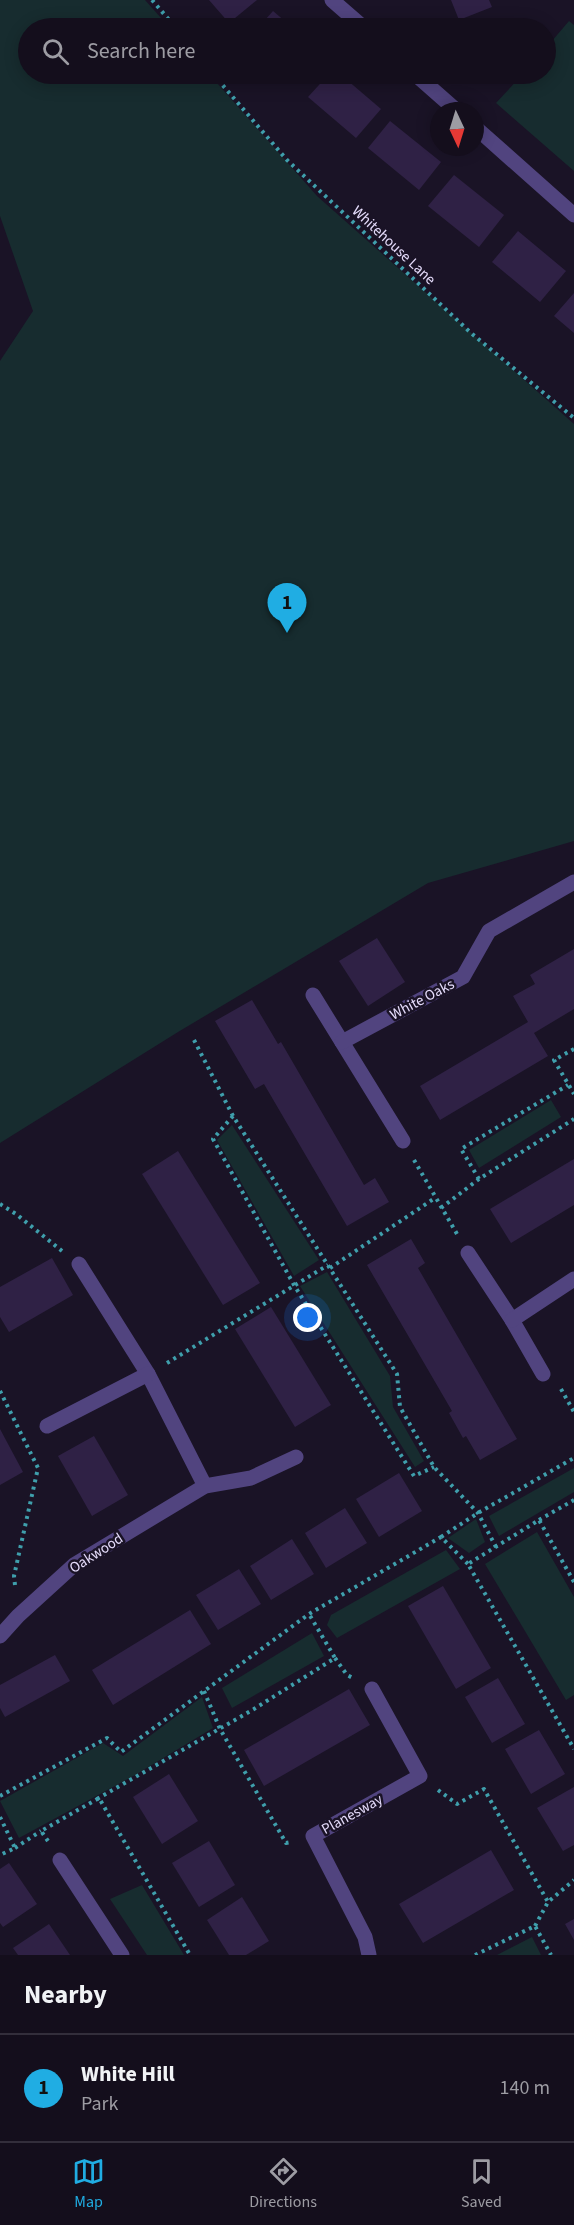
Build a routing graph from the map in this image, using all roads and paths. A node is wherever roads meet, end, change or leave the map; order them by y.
1 (152, 0) edge
2 (337, 2) edge
3 (167, 18) edge
4 (354, 18) edge
5 (221, 84) edge
6 (426, 84) edge
7 (447, 102) edge
8 (484, 135) edge
9 (574, 215) edge
10 (574, 418) edge
11 (574, 882) edge
12 (313, 995) dead end
13 (194, 1040) dead end
14 (342, 1042) junction
15 (574, 1049) edge
16 (568, 1085) junction
17 (574, 1094) edge
18 (233, 1116) junction
19 (574, 1119) edge
20 (403, 1142) joint
21 (479, 1179) junction
22 (435, 1198) junction
23 (0, 1204) edge
24 (441, 1208) junction
25 (468, 1253) joint
26 (79, 1264) joint
27 (328, 1266) junction
28 (574, 1280) edge
29 (294, 1285) junction
30 (512, 1320) junction
31 (148, 1374) junction
32 (543, 1374) dead end
33 (0, 1391) edge
34 (47, 1426) dead end
35 (296, 1458) dead end
36 (574, 1458) edge
37 (434, 1467) junction
38 (205, 1486) junction
39 (574, 1500) edge
40 (478, 1513) junction
41 (539, 1520) junction
42 (441, 1537) junction
43 (496, 1547) junction
44 (468, 1564) junction
45 (574, 1582) edge
46 (309, 1614) junction
47 (18, 1616) junction
48 (0, 1636) edge
49 (372, 1689) dead end
50 (204, 1691) junction
51 (220, 1729) junction
52 (574, 1749) edge
53 (420, 1776) junction
54 (0, 1796) edge
55 (97, 1799) junction
56 (0, 1817) edge
57 (41, 1831) junction
58 (313, 1836) junction
59 (15, 1848) junction
60 (0, 1855) edge
61 (60, 1860) joint
62 (574, 1880) edge
63 (548, 1902) junction
64 (535, 1926) junction
65 (122, 1955) edge
66 (190, 1955) edge
67 (369, 1955) edge
68 (475, 1955) edge
69 (551, 1955) edge

1 - 3 path
2 - 4 street
5 - 10 path, Whitehouse Lane
6 - 7 street
8 - 9 street
11 - 14 street, White Oaks
12 - 14 street
13 - 18 path
14 - 20 street
15 - 16 path
16 - 17 path
16 - 21 path
18 - 27 path
18 - 29 path
19 - 21 path
20 - 22 path
21 - 24 path
22 - 24 path
22 - 27 path
23 - 26 path
24 - 25 path
25 - 30 street
26 - 31 street
27 - 29 path
27 - 37 path
28 - 30 street
29 - 31 path
29 - 37 path
30 - 32 street
31 - 34 street
31 - 38 street
33 - 47 path
35 - 38 street, Oakwood
36 - 40 path
37 - 40 path
38 - 47 street, Oakwood
39 - 41 path
40 - 42 path
40 - 43 path
41 - 43 path
41 - 45 path
42 - 44 path
42 - 46 path
43 - 44 path
44 - 52 path
46 - 50 path
46 - 51 path
47 - 48 street, Oakwood
49 - 53 street
50 - 51 path
50 - 54 path
51 - 55 path
51 - 58 path
53 - 58 street, Planesway
53 - 63 path
55 - 57 path
55 - 66 path
56 - 59 path
57 - 59 path
57 - 61 path
58 - 67 street, Planesway
59 - 60 path
61 - 65 street
62 - 63 path
63 - 64 path
64 - 68 path
64 - 69 path

